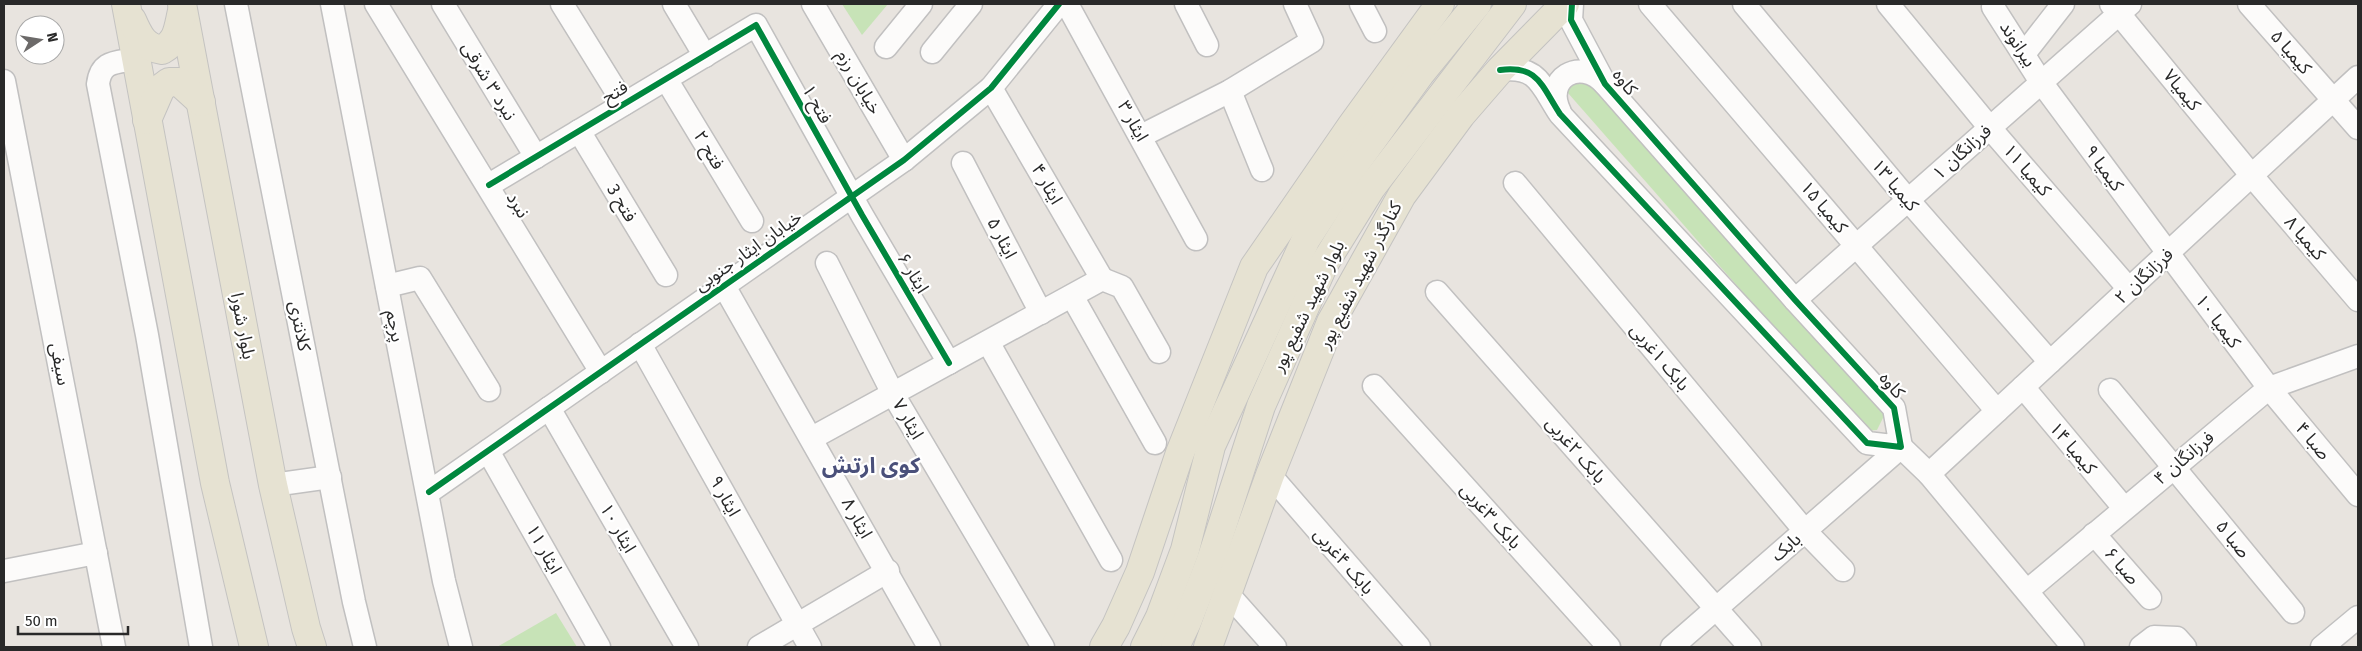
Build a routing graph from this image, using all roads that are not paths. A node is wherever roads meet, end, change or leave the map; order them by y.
1 (236, 4) edge
2 (376, 4) edge
3 (443, 4) edge
4 (562, 4) edge
5 (674, 4) edge
6 (813, 4) edge
7 (920, 4) edge
8 (971, 4) edge
9 (1059, 4) edge
10 (1067, 4) edge
11 (1186, 4) edge
12 (1294, 4) edge
13 (1361, 4) edge
14 (1424, 4) edge
15 (1440, 4) edge
16 (1478, 4) edge
17 (1512, 4) edge
18 (1565, 4) edge
19 (1572, 4) edge
20 (1650, 4) edge
21 (1744, 4) edge
22 (1888, 4) edge
23 (2063, 4) edge
24 (2249, 4) edge
25 (182, 5) edge
26 (1994, 5) edge
27 (336, 6) edge
28 (126, 7) edge
29 (2120, 7) edge
30 (756, 25) joint
31 (1375, 30) dead end
32 (1417, 38) junction
33 (1207, 45) dead end
34 (886, 47) dead end
35 (932, 52) dead end
36 (2024, 54) junction
37 (705, 56) junction
38 (136, 59) junction
39 (1500, 70) junction
40 (2358, 77) edge
41 (666, 79) junction
42 (4, 81) edge
43 (2041, 82) junction
44 (1605, 84) junction
45 (991, 88) junction
46 (1230, 92) junction
47 (2333, 100) junction
48 (201, 102) junction
49 (624, 104) junction
50 (6, 105) edge
51 (1560, 114) junction
52 (1461, 115) junction
53 (147, 120) junction
54 (1352, 125) junction
55 (1990, 128) junction
56 (2358, 128) edge
57 (579, 131) junction
58 (1141, 136) junction
59 (536, 157) junction
60 (904, 160) junction
61 (963, 163) dead end
62 (1262, 170) dead end
63 (2252, 176) junction
64 (1515, 184) dead end
65 (489, 185) junction
66 (852, 197) junction
67 (1908, 200) junction
68 (752, 220) dead end
69 (1196, 239) dead end
70 (1856, 246) junction
71 (2168, 254) junction
72 (826, 263) dead end
73 (1324, 264) junction
74 (666, 275) dead end
75 (1102, 279) junction
76 (387, 286) junction
77 (724, 286) junction
78 (2129, 289) junction
79 (1437, 292) dead end
80 (1072, 296) junction
81 (1795, 300) junction
82 (2358, 300) edge
83 (1041, 313) junction
84 (988, 342) junction
85 (640, 344) junction
86 (1159, 352) dead end
87 (2358, 356) edge
88 (2050, 362) junction
89 (949, 363) junction
90 (601, 372) junction
91 (1374, 386) dead end
92 (2022, 387) junction
93 (2269, 388) junction
94 (489, 390) dead end
95 (2110, 390) dead end
96 (894, 394) junction
97 (1230, 404) junction
98 (549, 408) junction
99 (1997, 412) junction
100 (812, 438) junction
101 (1155, 443) dead end
102 (1900, 447) junction
103 (488, 451) junction
104 (2173, 467) junction
105 (1929, 474) junction
106 (1270, 475) junction
107 (330, 477) junction
108 (273, 485) junction
109 (429, 492) junction
110 (2358, 495) edge
111 (2124, 508) junction
112 (1805, 531) junction
113 (2094, 534) junction
114 (96, 553) junction
115 (1111, 560) dead end
116 (1843, 570) dead end
117 (4, 571) edge
118 (888, 571) junction
119 (2027, 591) junction
120 (1228, 594) junction
121 (2150, 598) dead end
122 (1715, 609) junction
123 (2293, 612) dead end
124 (2358, 617) edge
125 (797, 624) junction
126 (114, 647) edge
127 (201, 647) edge
128 (254, 647) edge
129 (312, 647) edge
130 (365, 647) edge
131 (461, 647) edge
132 (599, 647) edge
133 (687, 647) edge
134 (758, 647) edge
135 (810, 647) edge
136 (929, 647) edge
137 (1043, 647) edge
138 (1104, 647) edge
139 (1145, 647) edge
140 (1175, 647) edge
141 (1208, 647) edge
142 (1275, 647) edge
143 (1419, 647) edge
144 (1609, 647) edge
145 (1672, 647) edge
146 (1750, 647) edge
147 (2073, 647) edge
148 (2141, 647) edge
149 (2185, 647) edge
150 (2322, 647) edge

1 - 107 street, کلانتری
2 - 65 street, نبرد
3 - 59 street, نبرد ۳ شرقی
4 - 49 street
5 - 37 street
6 - 60 street, خیابان رزم
7 - 34 street
8 - 35 street
9 - 45 street, خیابان ایثار جنوبی
10 - 58 street, ایثار ۳
11 - 33 street
12 - 46 street
13 - 31 street
14 - 32 street
15 - 32 main road
16 - 97 main road, بلوار شهید شفیع پور
17 - 73 main road, بلوار شهید شفیع پور
18 - 39 main road, کنارگذر شهید شفیع پور
19 - 44 street, کاوه
20 - 70 street, کیمیا ۱۵
21 - 67 street, کیمیا ۱۳
22 - 55 street, کیمیا ۱۱
23 - 36 street
24 - 47 street, کیمیا ۵
25 - 28 main road
25 - 48 main road, بلوار شورا
26 - 36 street, بیرانوند
27 - 76 street, پرچم
28 - 38 main road
29 - 43 street, فرزانگان ۱
29 - 63 street, کیمیا۷
30 - 37 street, فتح
30 - 66 street, فتح ۱
32 - 54 main road
36 - 43 street, بیرانوند
37 - 41 street, فتح
38 - 53 main road
38 - 127 street
39 - 51 street
39 - 52 main road, کنارگذر شهید شفیع پور
40 - 47 street, فرزانگان ۲
41 - 49 street, فتح
41 - 68 street, فتح ۲
42 - 50 street, سیفی
43 - 55 street, فرزانگان ۱
43 - 71 street, کیمیا ۹
44 - 51 street
44 - 81 street, کاوه
45 - 60 street, خیابان ایثار جنوبی
45 - 75 street, ایثار ۴
46 - 58 street
46 - 62 street
47 - 56 street, کیمیا ۵
47 - 63 street, فرزانگان ۲
48 - 53 main road
48 - 108 main road, بلوار شورا
49 - 57 street, فتح
50 - 114 street, سیفی
51 - 102 street
52 - 73 main road
52 - 106 main road, کنارگذر شهید شفیع پور
53 - 128 main road
54 - 97 main road
54 - 138 main road
55 - 67 street, فرزانگان ۱
55 - 78 street, کیمیا ۱۱
57 - 59 street, فتح
57 - 74 street, فتح 3
58 - 69 street, ایثار ۳
59 - 65 street, فتح
60 - 66 street, خیابان ایثار جنوبی
61 - 83 street, ایثار ۵
63 - 71 street, فرزانگان ۲
63 - 82 street, کیمیا ۸
64 - 112 street, بابک ۱غربی
65 - 90 street, نبرد
66 - 77 street, خیابان ایثار جنوبی
66 - 89 street, ایثار ۶
67 - 70 street, فرزانگان ۱
67 - 88 street, کیمیا ۱۳
70 - 81 street, فرزانگان ۱
70 - 99 street, کیمیا ۱۵
71 - 78 street, فرزانگان ۲
71 - 93 street, کیمیا ۱۰
72 - 96 street, ایثار ۷
73 - 140 main road, بلوار شهید شفیع پور
75 - 80 street
75 - 86 street
76 - 94 street
76 - 109 street, پرچم
77 - 85 street, خیابان ایثار جنوبی
77 - 100 street, ایثار ۸
78 - 88 street, فرزانگان ۲
79 - 122 street, بابک ۲غربی
80 - 83 street
80 - 101 street
81 - 102 street, کاوه
83 - 84 street
84 - 89 street
84 - 115 street
85 - 90 street, خیابان ایثار جنوبی
85 - 125 street, ایثار ۹
87 - 93 street, فرزانگان ۴
88 - 92 street, فرزانگان ۲
89 - 96 street
90 - 98 street, خیابان ایثار جنوبی
91 - 144 street, بابک ۳غربی
92 - 99 street, فرزانگان ۲
92 - 111 street, کیمیا ۱۴
93 - 104 street, فرزانگان ۴
93 - 110 street, صبا ۴
95 - 104 street, صبا ۵
96 - 100 street
96 - 137 street, ایثار ۷
97 - 139 main road, بلوار شهید شفیع پور
98 - 103 street, خیابان ایثار جنوبی
98 - 133 street, ایثار ۱۰
99 - 105 street, فرزانگان ۲
100 - 118 street, ایثار ۸
102 - 105 street
102 - 112 street, بابک
103 - 109 street, خیابان ایثار جنوبی
103 - 132 street, ایثار ۱۱
104 - 111 street, فرزانگان ۴
104 - 123 street, صبا ۵
105 - 119 street
106 - 120 main road, کنارگذر شهید شفیع پور
106 - 143 street, بابک ۴غربی
107 - 108 street
107 - 130 street, کلانتری
108 - 129 main road, بلوار شورا
109 - 131 street, پرچم
111 - 113 street, فرزانگان ۴
112 - 116 street, بابک ۱غربی
112 - 122 street, بابک
113 - 119 street, فرزانگان ۴
113 - 121 street, صبا ۶
114 - 117 street
114 - 126 street, سیفی
118 - 125 street
118 - 136 street, ایثار ۸
119 - 147 street
120 - 141 main road, کنارگذر شهید شفیع پور
120 - 142 street
122 - 145 street, بابک
122 - 146 street, بابک ۲غربی
124 - 150 street
125 - 134 street
125 - 135 street, ایثار ۹
148 - 149 street

